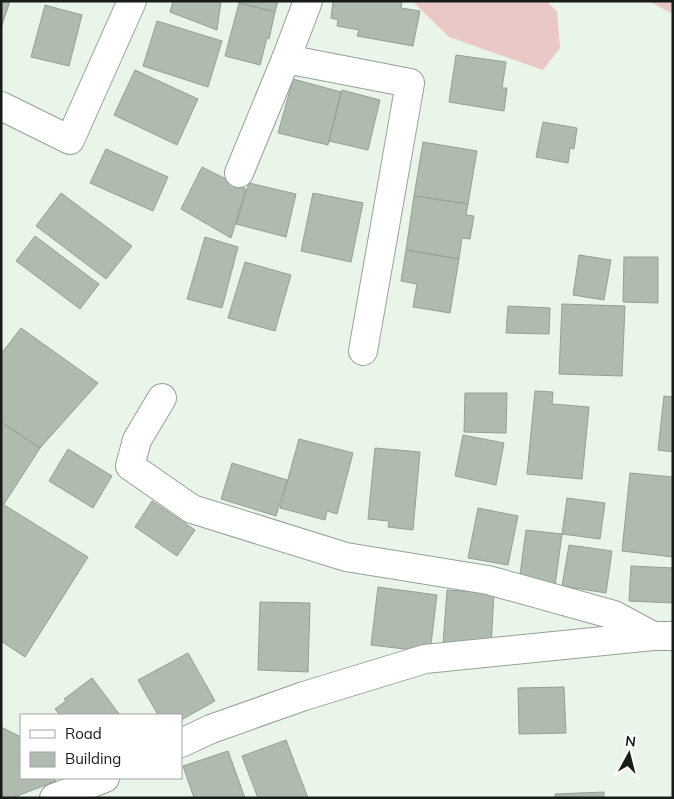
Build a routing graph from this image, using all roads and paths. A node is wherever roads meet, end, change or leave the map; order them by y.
1 (132, 1) edge
2 (308, 1) edge
3 (286, 59) junction
4 (1, 106) edge
5 (239, 174) dead end
6 (363, 351) dead end
7 (162, 398) dead end
8 (663, 636) edge
9 (182, 743) edge
10 (102, 779) edge
11 (54, 798) edge

1 - 4 street
2 - 3 street
3 - 5 street
3 - 6 street
7 - 8 street
8 - 9 street
10 - 11 street

